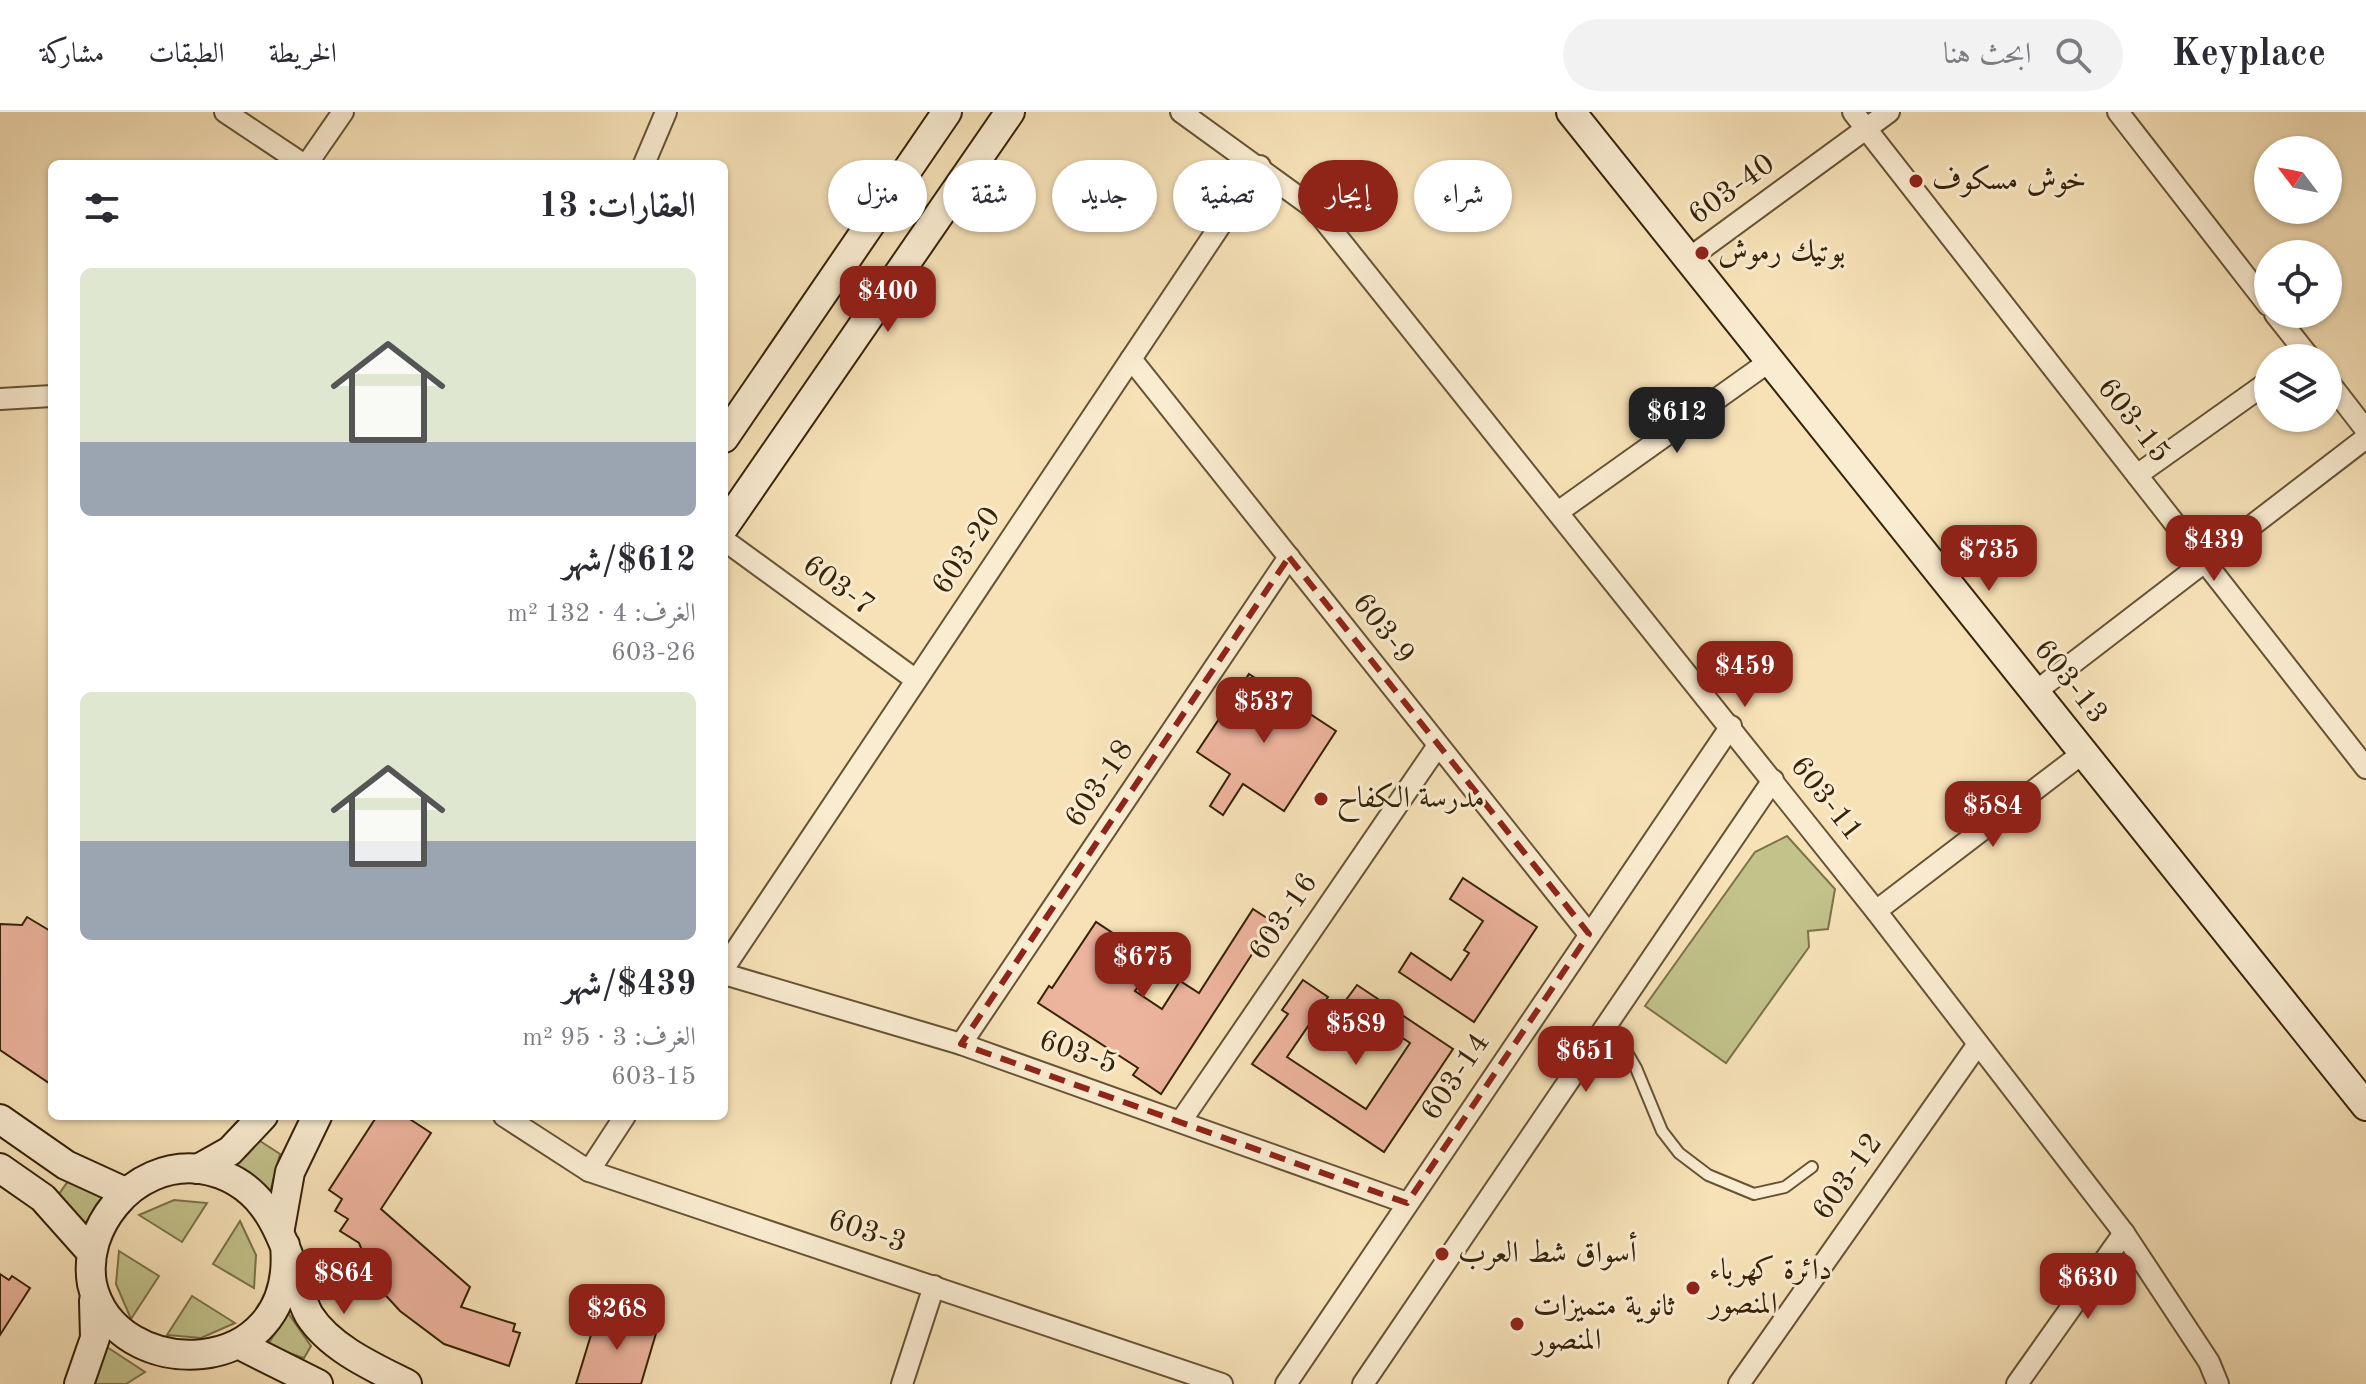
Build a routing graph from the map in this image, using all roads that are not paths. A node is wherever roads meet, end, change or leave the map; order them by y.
1 (225, 112) edge
2 (343, 112) edge
3 (666, 112) edge
4 (1010, 112) edge
5 (1181, 112) edge
6 (1571, 112) edge
7 (1853, 112) edge
8 (1889, 112) edge
9 (2118, 112) edge
10 (937, 115) edge
11 (1866, 129) junction
12 (299, 160) edge
13 (308, 160) edge
14 (646, 160) edge
15 (1251, 160) edge
16 (1282, 183) edge
17 (1216, 232) edge
18 (1688, 259) junction
19 (2254, 287) edge
20 (1131, 359) junction
21 (1770, 361) junction
22 (2254, 392) edge
23 (48, 396) edge
24 (0, 399) edge
25 (2342, 399) edge
26 (2366, 430) edge
27 (728, 432) edge
28 (2366, 438) edge
29 (2137, 475) junction
30 (1558, 512) junction
31 (728, 521) edge
32 (728, 543) edge
33 (1289, 557) junction
34 (2205, 562) junction
35 (916, 680) junction
36 (2035, 692) junction
37 (1731, 726) junction
38 (1437, 747) junction
39 (2083, 753) junction
40 (2366, 768) edge
41 (1773, 780) junction
42 (1876, 911) junction
43 (1589, 934) junction
44 (728, 962) edge
45 (728, 975) edge
46 (1609, 1022) junction
47 (961, 1044) junction
48 (1978, 1044) junction
49 (2366, 1106) edge
50 (0, 1119) edge
51 (259, 1120) edge
52 (315, 1120) edge
53 (510, 1120) edge
54 (622, 1120) edge
55 (1181, 1121) junction
56 (1812, 1167) dead end
57 (0, 1168) edge
58 (198, 1169) junction
59 (589, 1171) junction
60 (125, 1192) junction
61 (1407, 1203) junction
62 (2124, 1233) junction
63 (282, 1236) junction
64 (92, 1253) junction
65 (934, 1286) junction
66 (94, 1296) junction
67 (246, 1348) junction
68 (213, 1366) junction
69 (166, 1378) dead end
70 (79, 1384) edge
71 (318, 1384) edge
72 (407, 1384) edge
73 (902, 1384) edge
74 (1222, 1384) edge
75 (1286, 1384) edge
76 (1363, 1384) edge
77 (1739, 1384) edge
78 (2017, 1384) edge
79 (2218, 1384) edge

1 - 12 street
2 - 13 street
3 - 14 street
4 - 31 street
5 - 15 street, 603-11
6 - 18 street, 603-13
7 - 11 street, 603-15
8 - 11 street, 603-40
9 - 19 street
10 - 27 street
11 - 18 street, 603-40
11 - 29 street, 603-15
16 - 30 street, 603-11
17 - 20 street, 603-20
18 - 21 street, 603-13
20 - 33 street, 603-9
20 - 35 street, 603-20
21 - 30 street
21 - 36 street, 603-13
22 - 29 street
23 - 24 street
25 - 26 street
28 - 34 street
29 - 34 street, 603-15
30 - 37 street, 603-11
32 - 35 street, 603-7
33 - 38 street, 603-9
33 - 47 street, 603-18
34 - 36 street
34 - 40 street, 603-15
35 - 44 street, 603-20
36 - 39 street, 603-13
37 - 41 street, 603-11
37 - 43 street, 603-14
38 - 43 street, 603-9
38 - 55 street, 603-16
39 - 42 street
39 - 49 street, 603-13
41 - 42 street, 603-11
41 - 46 street
42 - 48 street, 603-11
43 - 61 street, 603-14
45 - 47 street, 603-5
46 - 56 lane
46 - 76 street
47 - 55 street, 603-5
48 - 62 street, 603-11
48 - 77 street, 603-12
50 - 60 street
51 - 58 street
52 - 63 street
53 - 59 street, 603-3
54 - 59 street
55 - 61 street, 603-5
57 - 64 street
58 - 60 street
58 - 63 street
59 - 65 street, 603-3
60 - 64 street
61 - 75 street, 603-14
62 - 78 street
62 - 79 street, 603-11
63 - 67 street
63 - 72 street
64 - 66 street
65 - 73 street
65 - 74 street, 603-3
66 - 68 street
66 - 70 street
67 - 68 street
67 - 71 street
68 - 69 street

